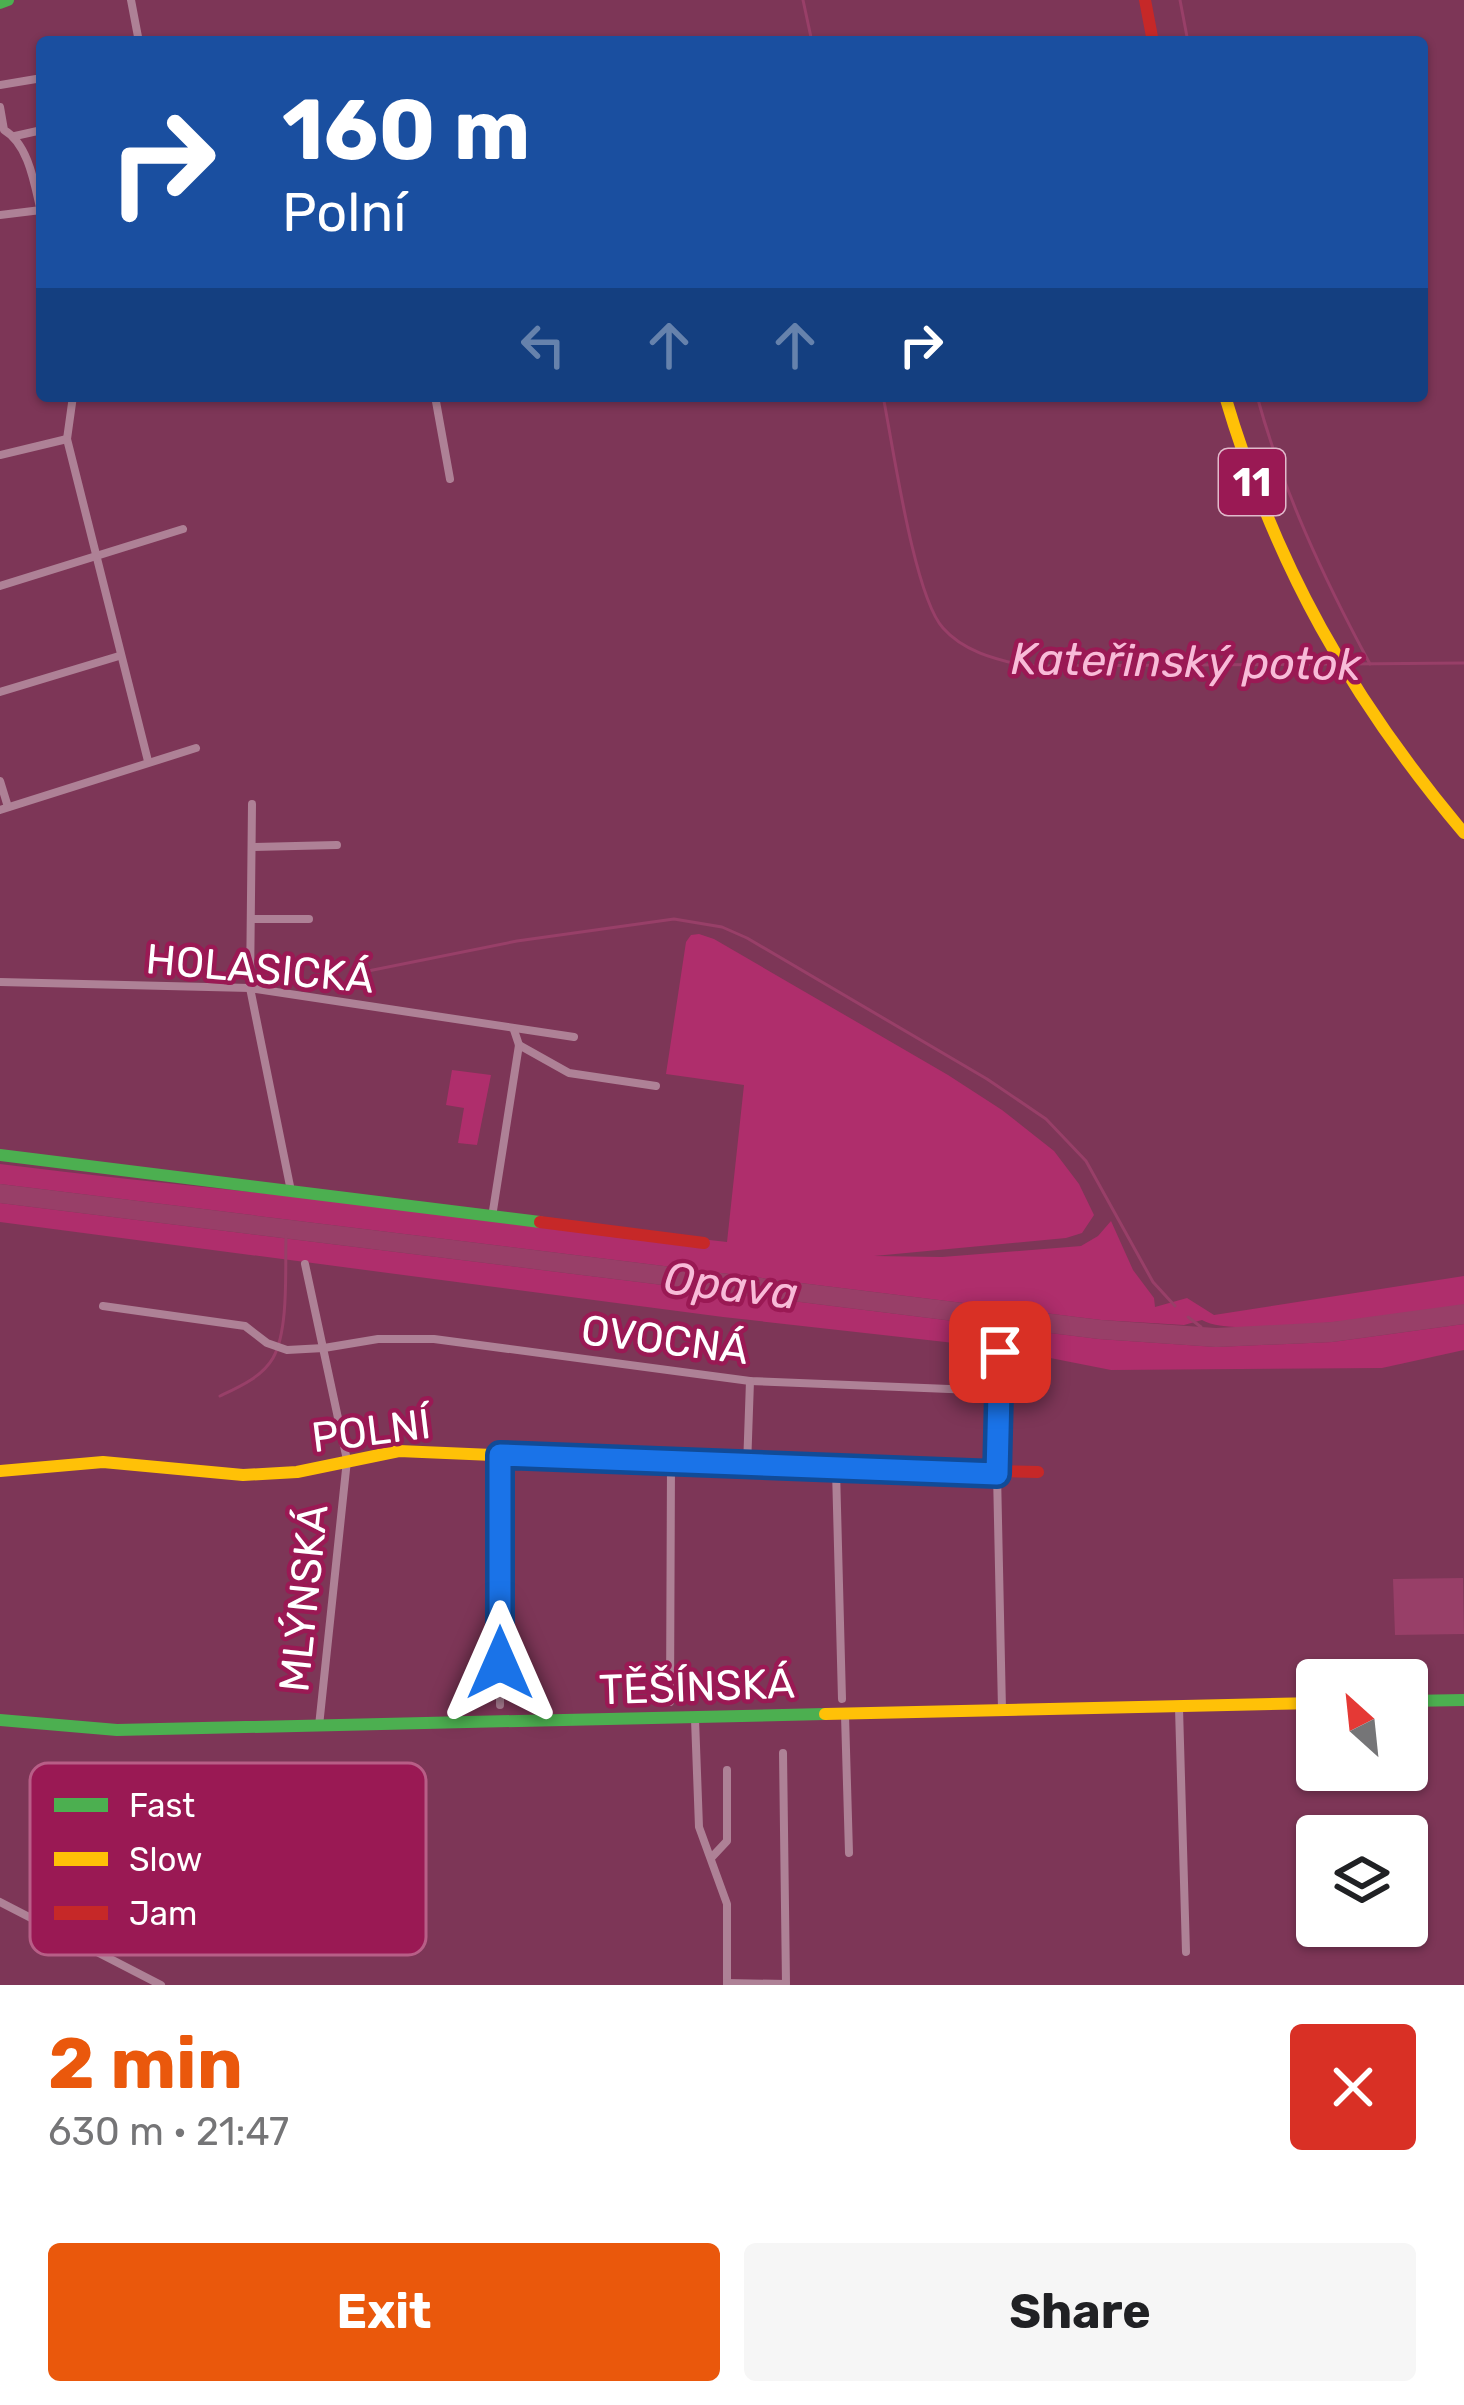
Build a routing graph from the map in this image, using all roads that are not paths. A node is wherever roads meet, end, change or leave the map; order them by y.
1 (131, 0) edge
2 (1145, 0) edge
3 (139, 36) edge
4 (1152, 36) edge
5 (36, 79) edge
6 (0, 85) edge
7 (0, 107) edge
8 (36, 131) edge
9 (15, 136) junction
10 (36, 191) edge
11 (36, 212) edge
12 (0, 214) edge
13 (72, 402) edge
14 (436, 402) edge
15 (1228, 402) edge
16 (67, 439) junction
17 (0, 455) edge
18 (450, 479) dead end
19 (183, 529) dead end
20 (96, 556) junction
21 (0, 586) edge
22 (119, 656) junction
23 (0, 692) edge
24 (196, 748) dead end
25 (148, 761) junction
26 (0, 781) edge
27 (252, 804) dead end
28 (4, 808) edge
29 (1464, 833) edge
30 (338, 845) dead end
31 (253, 847) junction
32 (253, 919) junction
33 (309, 919) dead end
34 (0, 982) edge
35 (250, 988) junction
36 (514, 1030) junction
37 (574, 1037) dead end
38 (519, 1045) junction
39 (656, 1087) dead end
40 (0, 1155) edge
41 (292, 1192) junction
42 (492, 1218) junction
43 (704, 1243) dead end
44 (305, 1264) dead end
45 (103, 1306) dead end
46 (324, 1348) junction
47 (1000, 1352) dead end
48 (750, 1381) junction
49 (999, 1391) junction
50 (500, 1455) junction
51 (347, 1460) junction
52 (671, 1464) junction
53 (746, 1467) junction
54 (836, 1470) junction
55 (0, 1471) edge
56 (1038, 1472) dead end
57 (997, 1474) junction
58 (842, 1700) dead end
59 (1464, 1700) edge
60 (1428, 1701) edge
61 (670, 1702) dead end
62 (1296, 1704) edge
63 (500, 1705) dead end
64 (1179, 1708) junction
65 (1002, 1712) junction
66 (844, 1715) junction
67 (695, 1719) junction
68 (0, 1720) edge
69 (320, 1726) junction
70 (783, 1754) dead end
71 (727, 1770) dead end
72 (849, 1853) dead end
73 (712, 1857) junction
74 (0, 1902) edge
75 (30, 1918) edge
76 (1186, 1952) dead end
77 (102, 1955) edge
78 (727, 1984) edge
79 (786, 1984) edge
80 (160, 1985) edge

1 - 3 street
2 - 4 street
5 - 6 street
7 - 9 street
8 - 9 street
9 - 10 street
11 - 12 street
13 - 16 street
14 - 18 street
15 - 29 street, 11
16 - 17 street
16 - 20 street
19 - 20 street
20 - 21 street
20 - 22 street
22 - 23 street
22 - 25 street
24 - 25 street
25 - 28 street
26 - 28 street
27 - 31 street
30 - 31 street
31 - 32 street
32 - 33 street
32 - 35 street
34 - 35 street, HOLASICKÁ
35 - 36 street, HOLASICKÁ
35 - 41 street
36 - 37 street, HOLASICKÁ
36 - 38 street
38 - 39 street
38 - 42 street
40 - 41 street
41 - 42 street
42 - 43 street
44 - 46 street, MLÝNSKÁ
45 - 46 street, OVOCNÁ
46 - 48 street, OVOCNÁ
46 - 51 street, MLÝNSKÁ
47 - 49 street
48 - 49 street, OVOCNÁ
48 - 53 street
49 - 57 street
50 - 51 street, POLNÍ
50 - 52 street, POLNÍ
50 - 63 street
51 - 55 street, POLNÍ
51 - 69 street, MLÝNSKÁ
52 - 53 street, POLNÍ
52 - 61 street
53 - 54 street, POLNÍ
54 - 57 street, POLNÍ
54 - 58 street
56 - 57 street, POLNÍ
57 - 65 street
59 - 60 street
62 - 64 street, TĚŠÍNSKÁ
64 - 65 street, TĚŠÍNSKÁ
64 - 76 street
65 - 66 street, TĚŠÍNSKÁ
66 - 67 street, TĚŠÍNSKÁ
66 - 72 street
67 - 69 street, TĚŠÍNSKÁ
67 - 73 street
68 - 69 street, TĚŠÍNSKÁ
70 - 79 street
71 - 73 street
73 - 78 street
74 - 75 street
77 - 80 street
78 - 79 street

